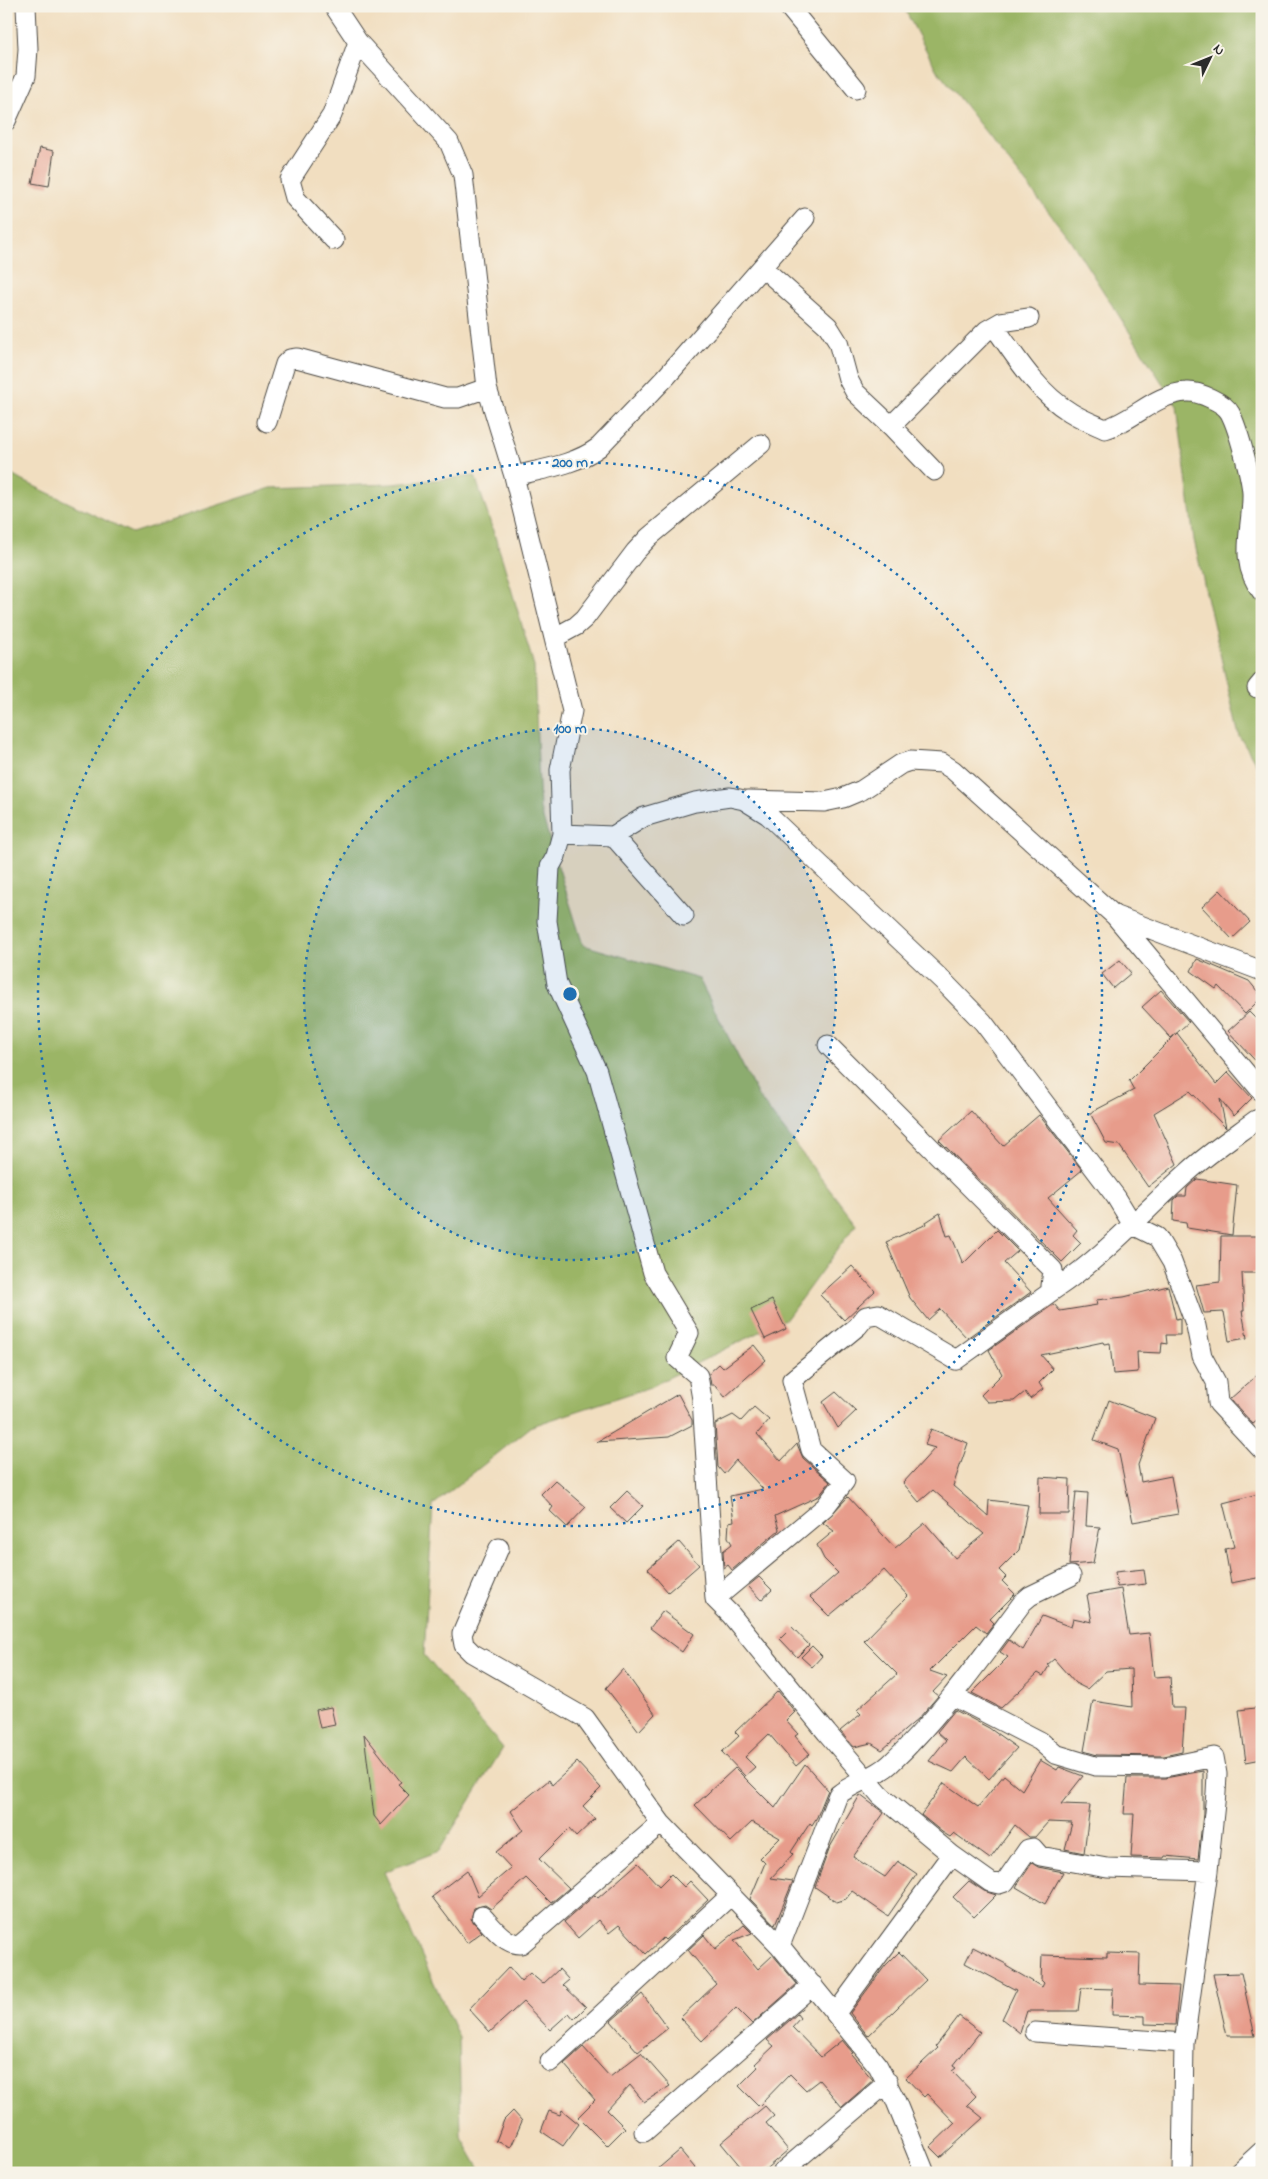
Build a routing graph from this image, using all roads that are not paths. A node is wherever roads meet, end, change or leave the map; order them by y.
1 (26, 6) edge
2 (334, 6) edge
3 (788, 6) edge
4 (358, 42) junction
5 (856, 89) dead end
6 (6, 121) edge
7 (805, 218) dead end
8 (334, 240) dead end
9 (763, 268) junction
10 (1029, 318) dead end
11 (994, 326) junction
12 (487, 388) junction
13 (267, 422) dead end
14 (891, 426) junction
15 (761, 444) dead end
16 (934, 471) dead end
17 (514, 476) junction
18 (1257, 491) edge
19 (1262, 592) edge
20 (554, 638) junction
21 (744, 800) junction
22 (562, 834) junction
23 (613, 836) junction
24 (684, 916) dead end
25 (1115, 916) junction
26 (1262, 971) edge
27 (828, 1045) dead end
28 (1262, 1092) edge
29 (1262, 1118) edge
30 (1133, 1225) junction
31 (1055, 1289) junction
32 (1262, 1450) edge
33 (499, 1548) dead end
34 (1071, 1576) dead end
35 (715, 1598) junction
36 (953, 1696) junction
37 (867, 1779) junction
38 (661, 1823) junction
39 (952, 1856) junction
40 (1208, 1871) junction
41 (731, 1895) junction
42 (482, 1916) dead end
43 (780, 1946) junction
44 (813, 1985) junction
45 (836, 2013) junction
46 (1035, 2032) dead end
47 (1184, 2043) junction
48 (550, 2062) dead end
49 (888, 2082) junction
50 (644, 2132) dead end
51 (1262, 2151) edge
52 (781, 2173) edge
53 (925, 2173) edge
54 (1182, 2173) edge
55 (1238, 2173) edge

1 - 6 street
2 - 4 street
3 - 5 street
4 - 8 street
4 - 12 street
7 - 9 street
9 - 14 street
9 - 17 street
10 - 11 street
11 - 14 street
11 - 18 street
12 - 13 street
12 - 17 street
14 - 16 street
15 - 20 street
17 - 20 street
18 - 19 street
20 - 22 street
21 - 23 street
21 - 25 street
21 - 30 street
22 - 23 street
22 - 35 street
23 - 24 street
25 - 26 street
25 - 28 street
27 - 31 street
29 - 30 street
30 - 31 street
30 - 32 street
31 - 35 street
33 - 38 street
34 - 36 street
35 - 37 street
36 - 37 street
36 - 40 street
37 - 39 street
37 - 43 street
38 - 41 street
38 - 42 street
39 - 40 street
39 - 45 street
40 - 47 street
41 - 43 street
41 - 48 street
43 - 44 street
44 - 45 street
44 - 50 street
45 - 49 street
46 - 47 street
47 - 54 street
49 - 52 street
49 - 53 street
51 - 55 street

